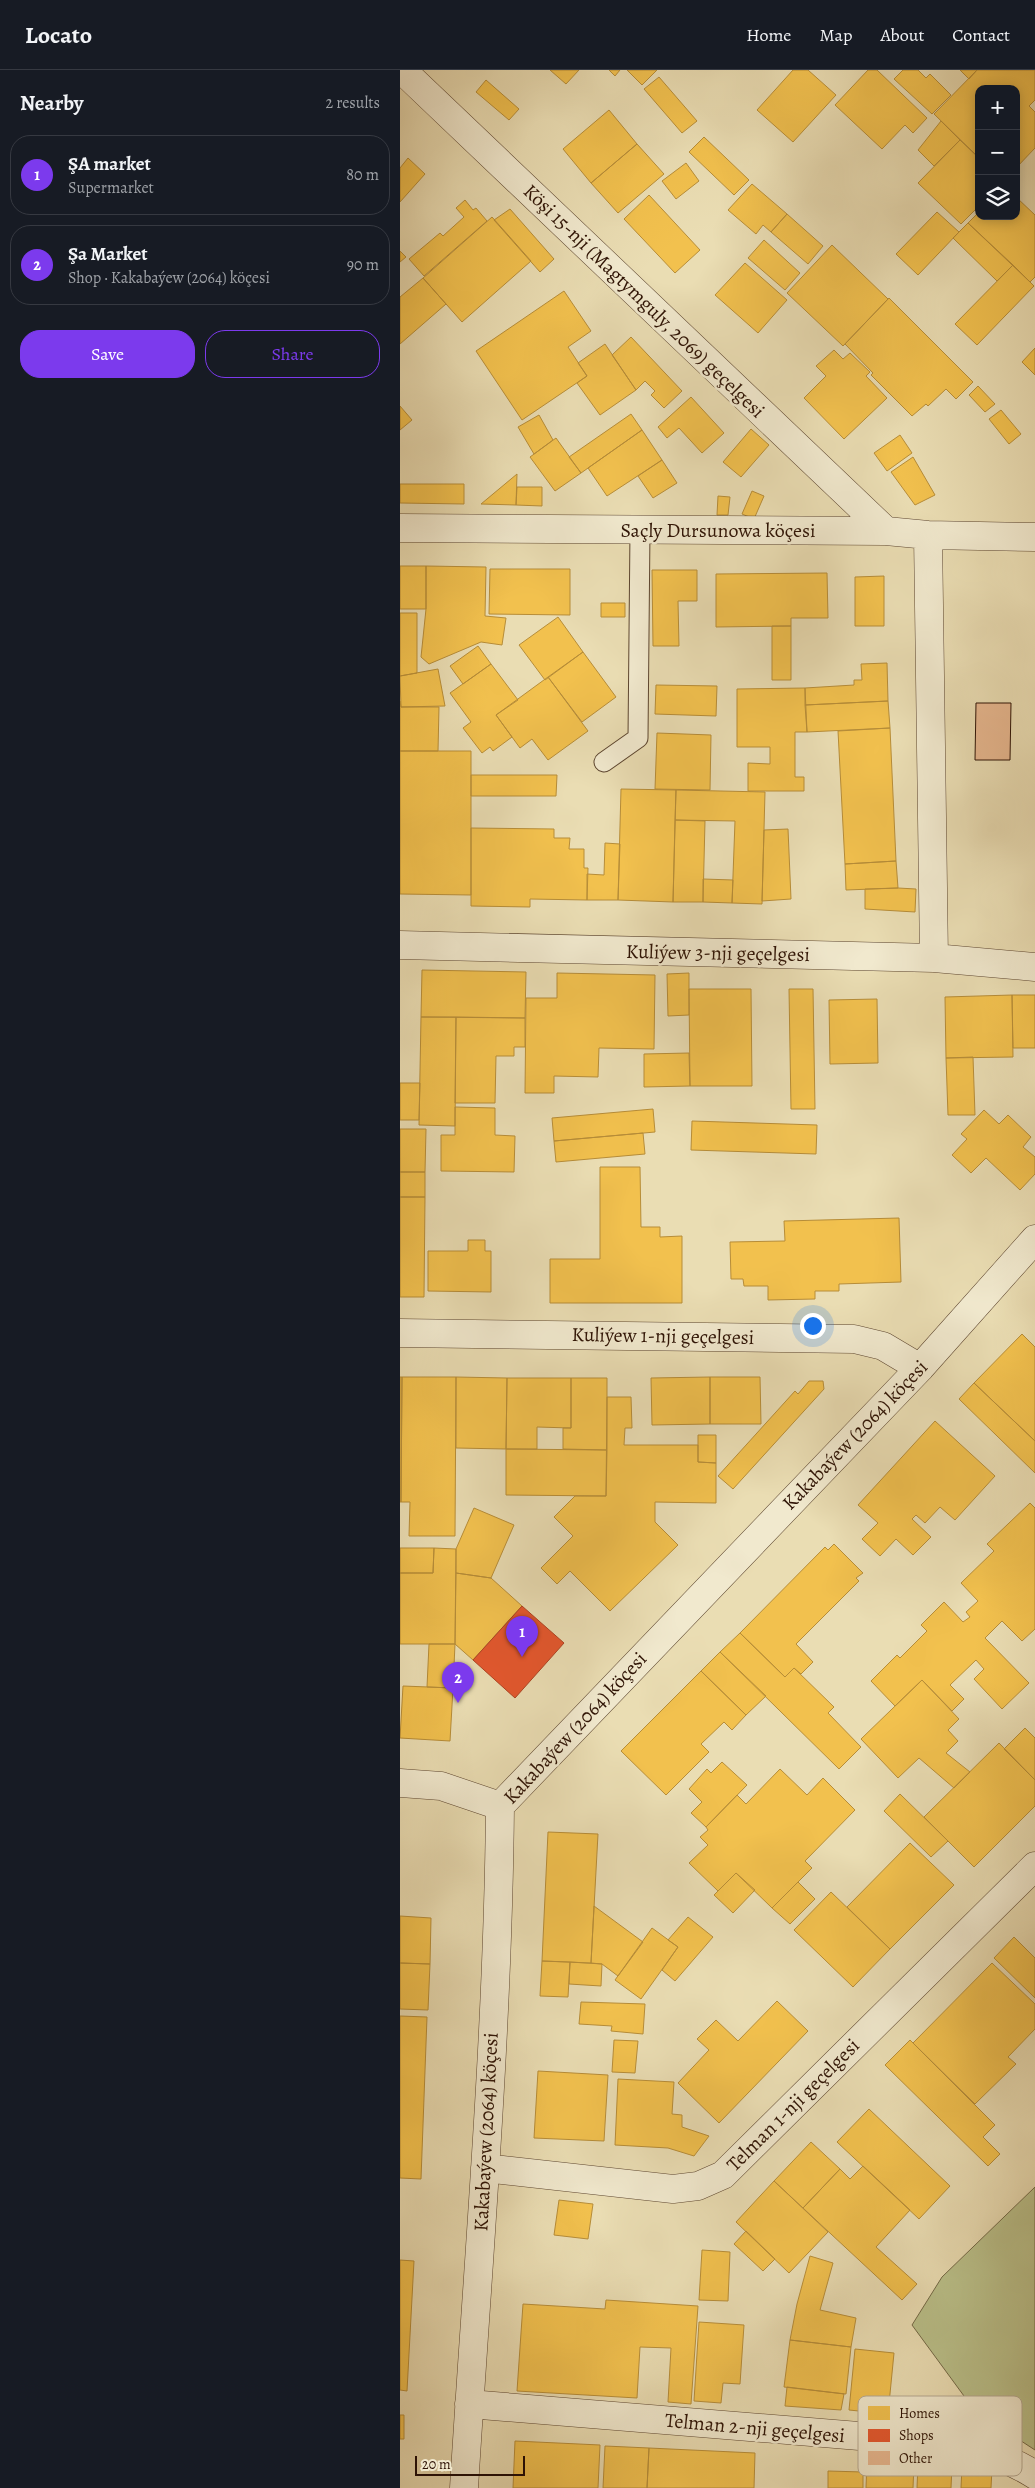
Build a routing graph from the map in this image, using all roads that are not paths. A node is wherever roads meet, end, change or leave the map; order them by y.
1 (402, 70) edge
2 (400, 528) edge
3 (640, 530) junction
4 (886, 531) junction
5 (928, 535) junction
6 (1035, 537) edge
7 (604, 762) dead end
8 (400, 945) edge
9 (934, 958) junction
10 (1035, 967) edge
11 (1030, 1255) edge
12 (400, 1333) edge
13 (920, 1368) junction
14 (400, 1784) edge
15 (500, 1806) junction
16 (1035, 1866) edge
17 (485, 2168) junction
18 (469, 2404) junction
19 (858, 2436) edge
20 (1022, 2467) edge
21 (1035, 2475) edge
22 (464, 2488) edge

1 - 4 street, Köşi 15-nji (Magtymguly, 2069) geçelgesi
2 - 3 street, Saçly Dursunowa köçesi
3 - 4 street, Saçly Dursunowa köçesi
3 - 7 lane
4 - 5 street, Saçly Dursunowa köçesi
5 - 6 street, Saçly Dursunowa köçesi
5 - 9 street
8 - 9 street, Kuliýew 3-nji geçelgesi
9 - 10 street, Kuliýew 3-nji geçelgesi
11 - 13 street, Kakabaýew (2064) köçesi
12 - 13 street, Kuliýew 1-nji geçelgesi
13 - 15 street, Kakabaýew (2064) köçesi
14 - 15 street
15 - 17 street, Kakabaýew (2064) köçesi
16 - 17 street, Telman 1-nji geçelgesi
17 - 18 street, Kakabaýew (2064) köçesi
18 - 19 street, Telman 2-nji geçelgesi
18 - 22 street, Kakabaýew (2064) köçesi
20 - 21 street, Telman 2-nji geçelgesi

